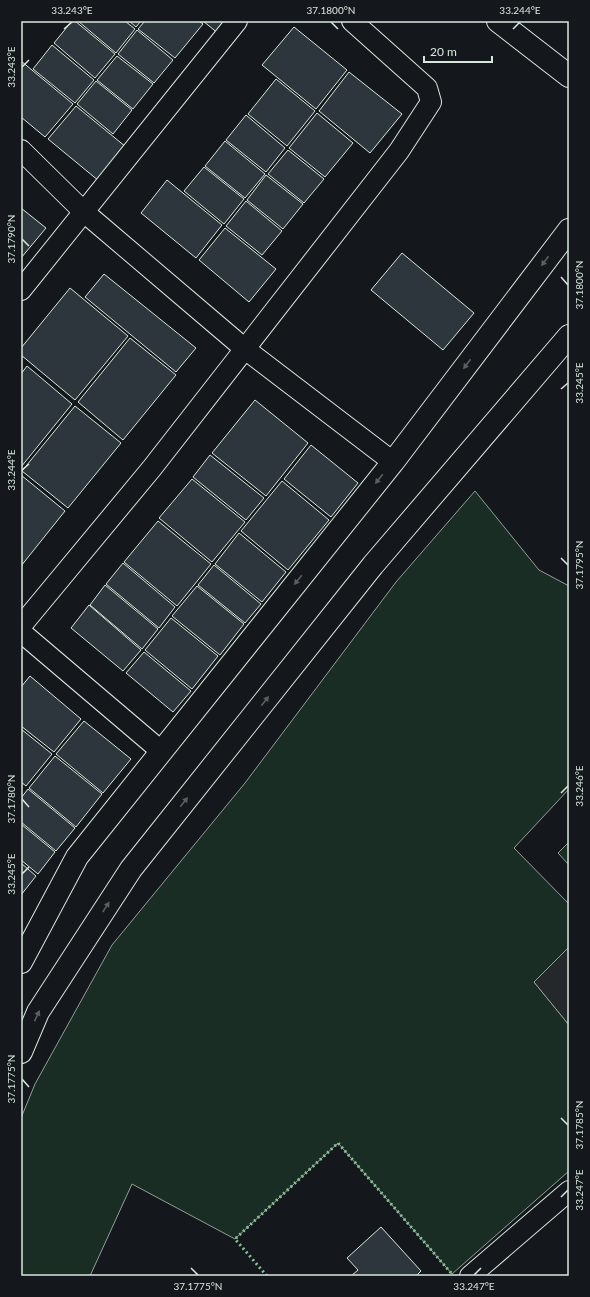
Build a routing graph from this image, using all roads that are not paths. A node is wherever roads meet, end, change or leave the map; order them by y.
1 (237, 21) edge
2 (352, 21) edge
3 (498, 21) edge
4 (569, 76) edge
5 (21, 150) edge
6 (84, 212) junction
7 (569, 230) edge
8 (21, 290) edge
9 (569, 336) edge
10 (245, 349) junction
11 (393, 462) junction
12 (21, 626) edge
13 (21, 632) edge
14 (161, 751) junction
15 (21, 962) edge
16 (21, 1052) edge
17 (569, 1190) edge
18 (470, 1276) edge

1 - 6 street
2 - 10 street
3 - 4 main road
5 - 6 street
6 - 8 street
6 - 10 street
7 -> 11 main road
16 -> 9 main road
10 - 11 street
10 - 12 street
11 -> 14 main road
13 - 14 street
14 - 15 main road
17 - 18 street

